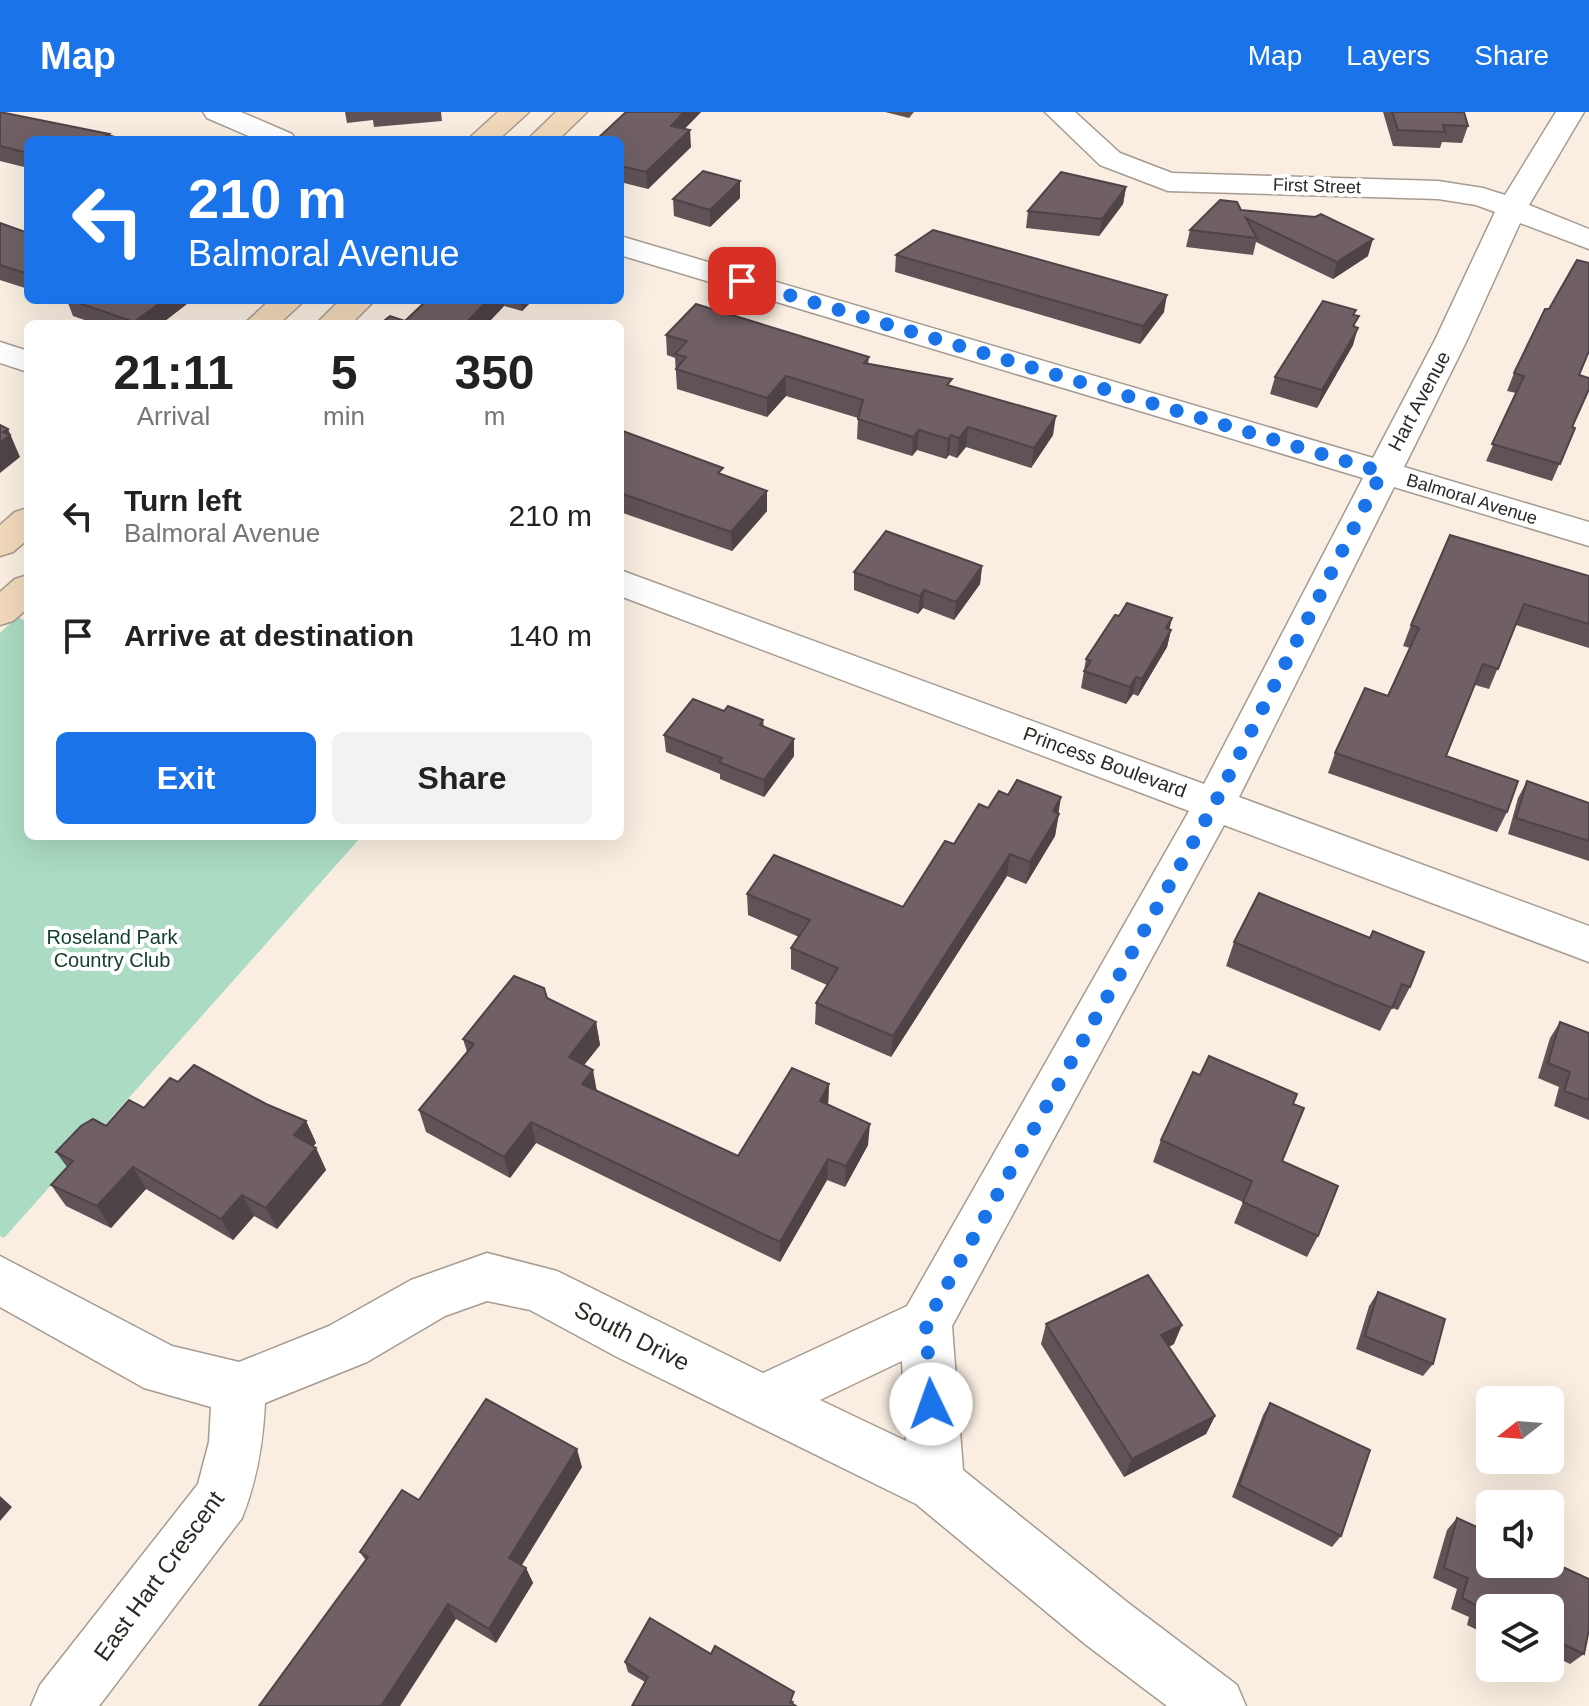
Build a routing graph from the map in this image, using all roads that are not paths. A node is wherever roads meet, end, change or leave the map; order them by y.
1 (217, 112) edge
2 (515, 112) edge
3 (573, 112) edge
4 (1059, 112) edge
5 (1570, 112) edge
6 (273, 136) edge
7 (486, 136) edge
8 (546, 136) edge
9 (1511, 210) junction
10 (1589, 240) edge
11 (624, 246) edge
12 (284, 304) edge
13 (354, 304) edge
14 (265, 320) edge
15 (336, 320) edge
16 (0, 352) edge
17 (24, 361) edge
18 (1382, 472) junction
19 (24, 523) edge
20 (1589, 534) edge
21 (0, 544) edge
22 (624, 583) edge
23 (24, 591) edge
24 (0, 612) edge
25 (1215, 803) junction
26 (1589, 944) edge
27 (0, 1280) edge
28 (926, 1323) junction
29 (239, 1388) junction
30 (763, 1400) junction
31 (936, 1484) junction
32 (61, 1706) edge
33 (1216, 1706) edge

1 - 6 street
2 - 7 street
3 - 8 street
4 - 9 street, First Street
5 - 9 street, Hart Avenue
9 - 10 street, First Street
9 - 18 street, Hart Avenue
11 - 18 street, Balmoral Avenue
12 - 14 street
13 - 15 street
16 - 17 street
18 - 20 street, Balmoral Avenue
18 - 25 street, Hart Avenue
19 - 21 street
22 - 25 street, Princess Boulevard
23 - 24 street
25 - 26 street, Princess Boulevard
25 - 28 street, Hart Avenue
27 - 29 street
28 - 30 street
28 - 31 street
29 - 30 street, South Drive
29 - 32 street, East Hart Crescent
30 - 31 street, South Drive
31 - 33 street, South Drive

